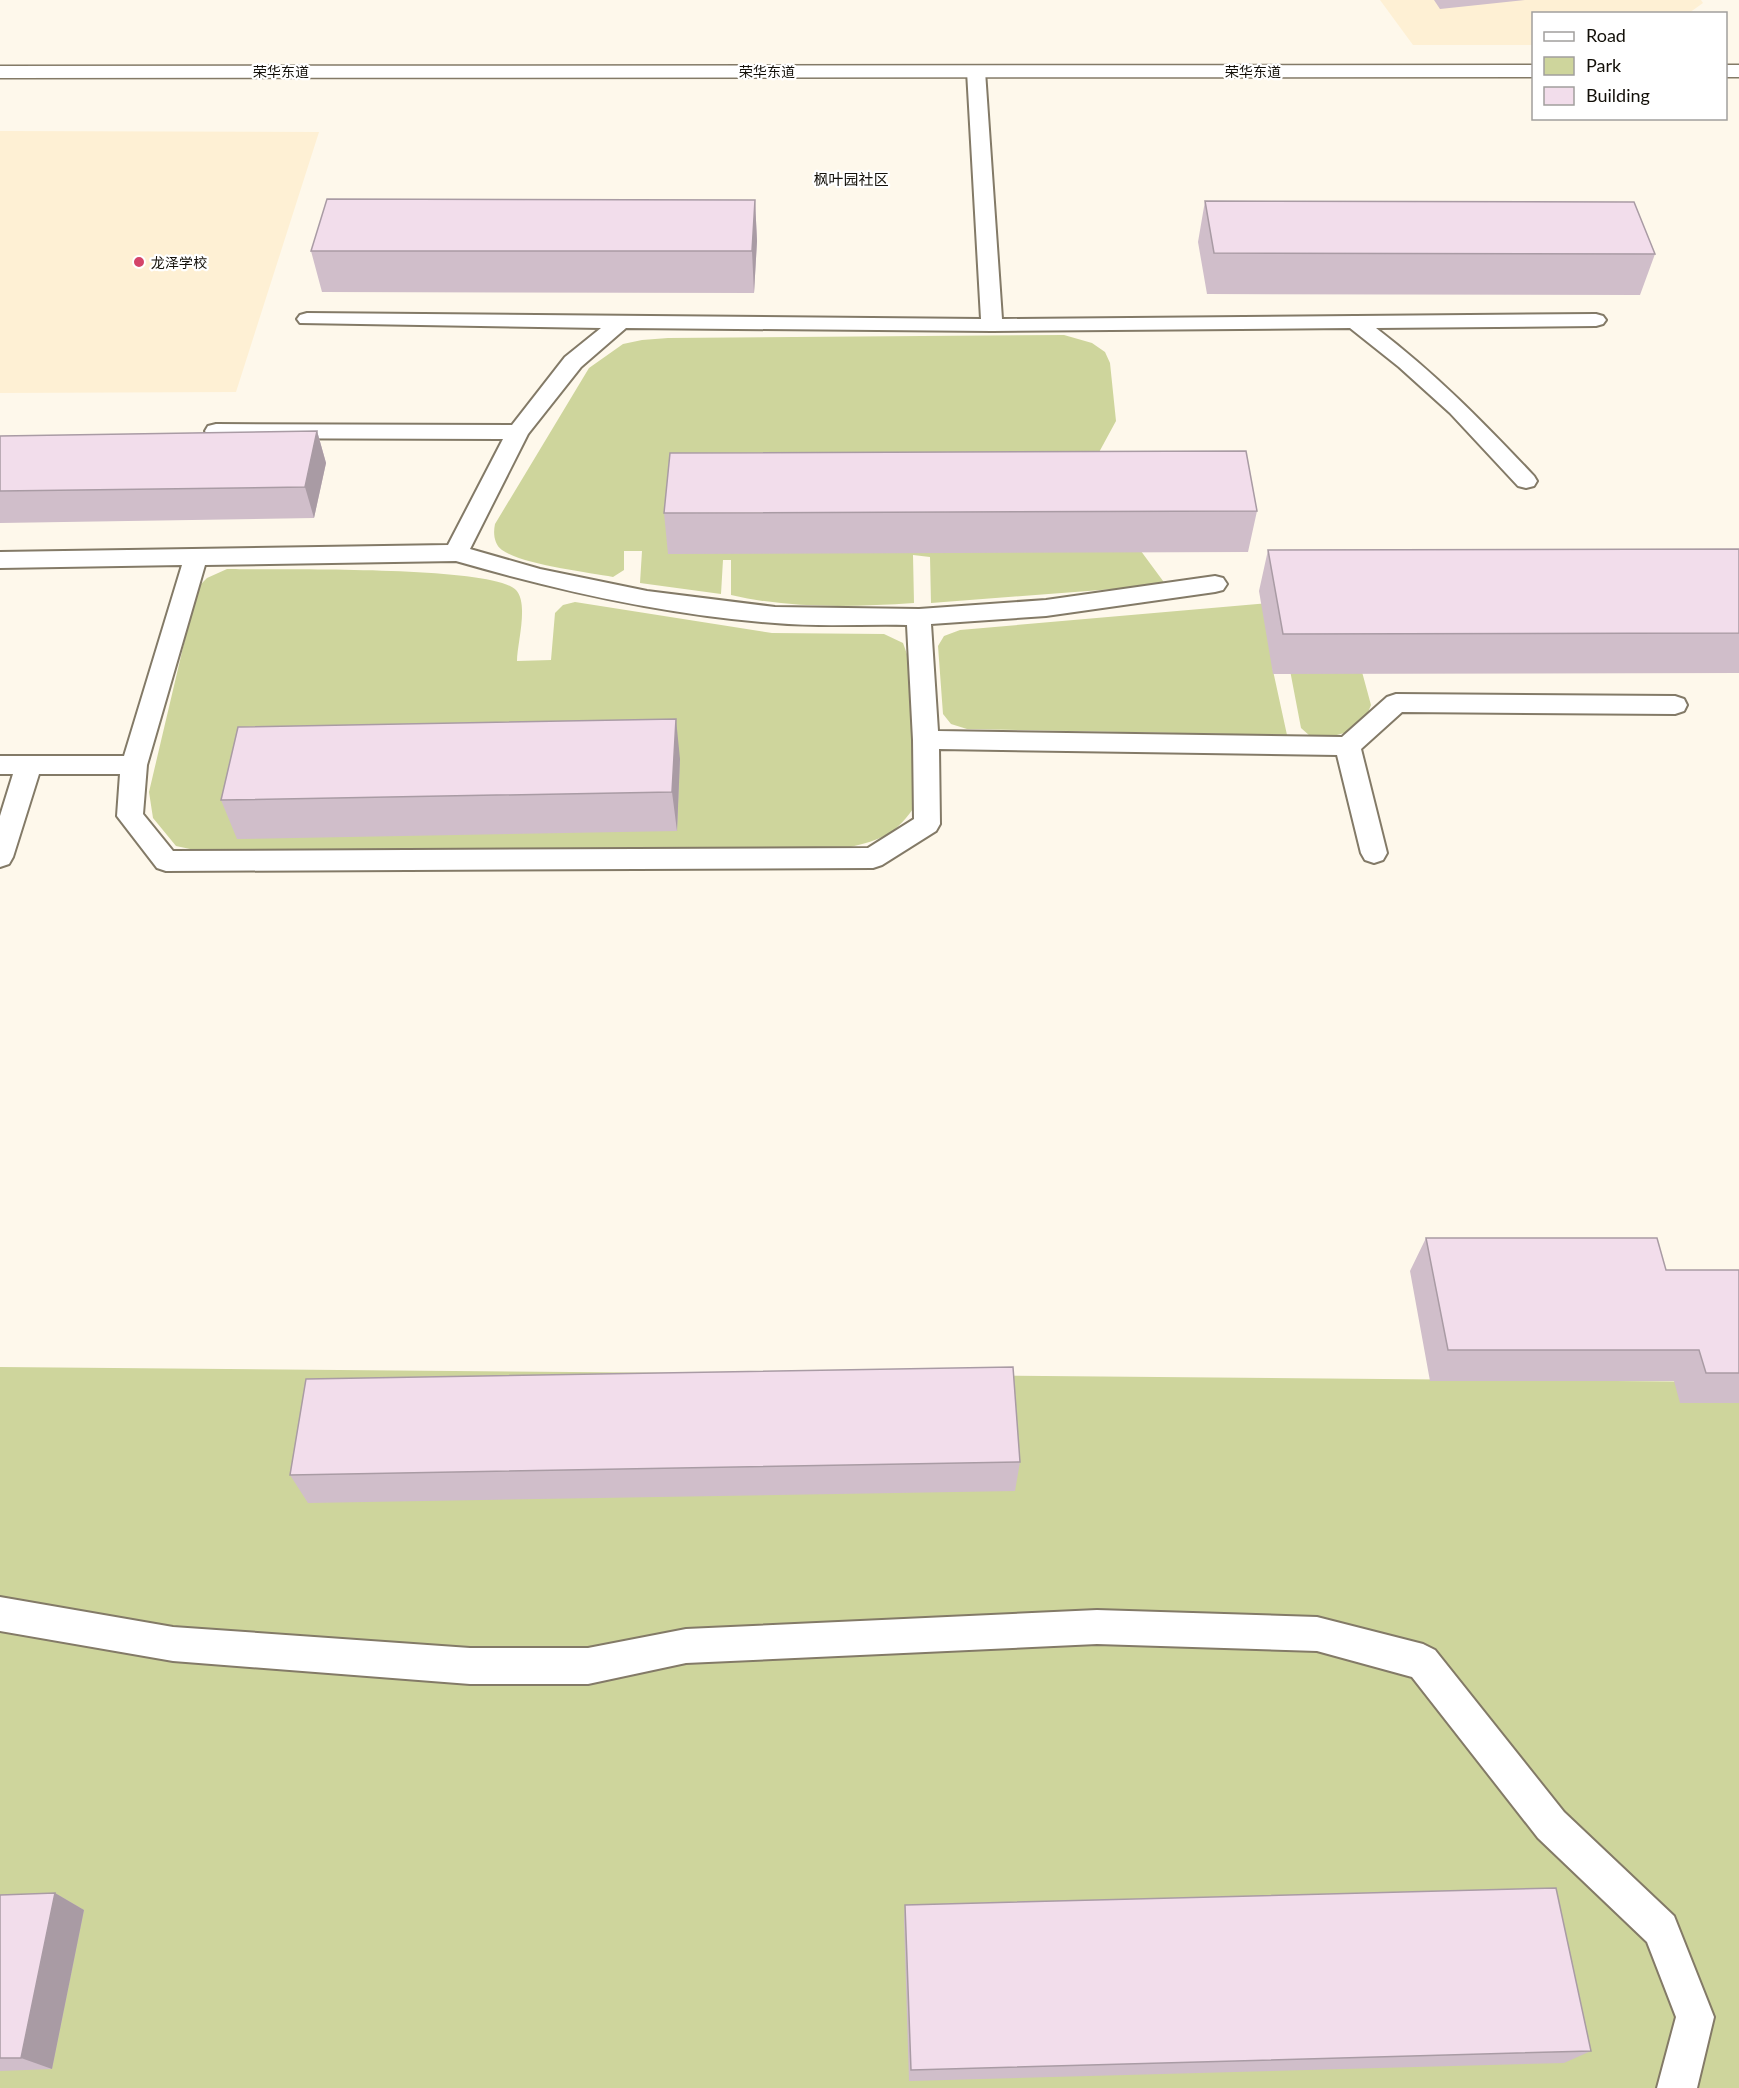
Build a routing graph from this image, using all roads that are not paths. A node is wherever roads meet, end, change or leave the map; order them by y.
1 (976, 71) junction
2 (1532, 71) edge
3 (0, 72) edge
4 (307, 319) dead end
5 (1596, 320) dead end
6 (621, 322) junction
7 (1355, 322) junction
8 (992, 325) junction
9 (216, 431) edge
10 (518, 432) junction
11 (1526, 481) dead end
12 (456, 553) junction
13 (196, 557) junction
14 (0, 560) edge
15 (1215, 584) dead end
16 (919, 617) junction
17 (1675, 705) dead end
18 (926, 740) junction
19 (1348, 746) junction
20 (0, 765) edge
21 (29, 765) junction
22 (134, 765) junction
23 (1374, 853) dead end
24 (0, 857) edge
25 (0, 1614) edge
26 (1677, 2088) edge

1 - 2 street, 荣华东道
1 - 3 street, 荣华东道
1 - 8 lane
4 - 6 lane
5 - 7 lane
6 - 8 lane
6 - 10 lane
7 - 8 lane
7 - 11 lane
9 - 10 lane
10 - 12 lane
12 - 13 lane
12 - 16 lane
13 - 14 lane
13 - 22 lane
15 - 16 lane
16 - 18 lane
17 - 19 lane
18 - 19 lane
18 - 22 lane
19 - 23 lane
20 - 21 lane
21 - 22 lane
21 - 24 lane
25 - 26 lane

